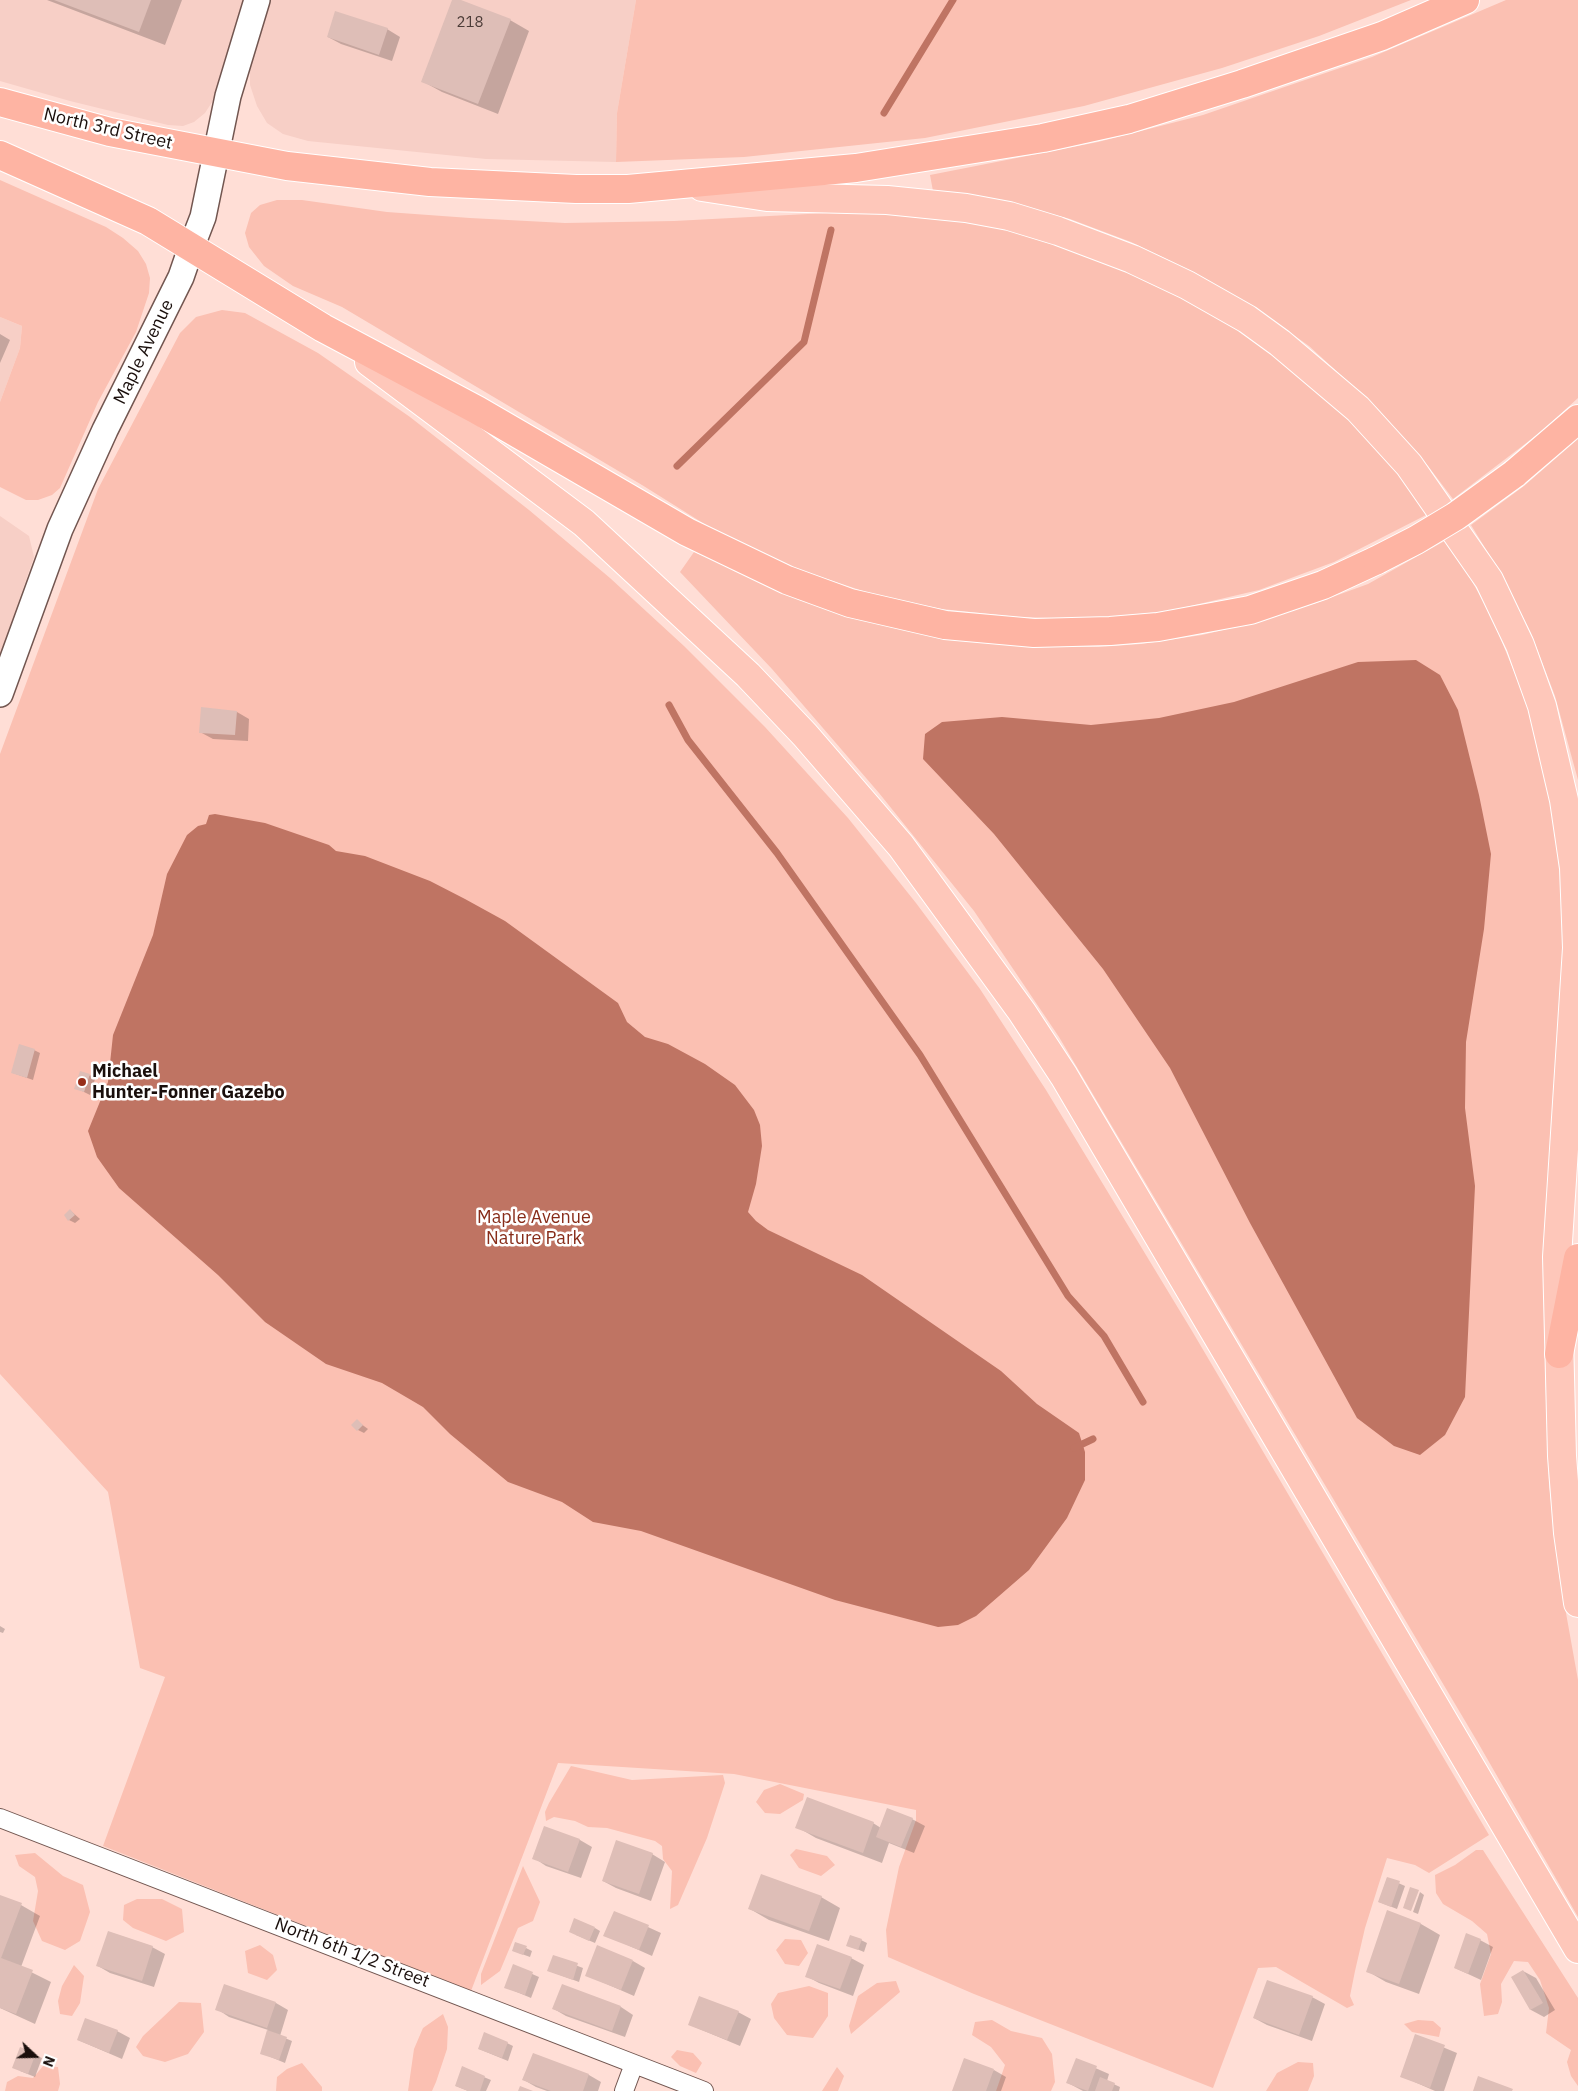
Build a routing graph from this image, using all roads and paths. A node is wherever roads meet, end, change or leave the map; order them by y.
1 (257, 0) edge
2 (1465, 0) edge
3 (0, 102) edge
4 (216, 154) junction
5 (0, 155) edge
6 (679, 184) junction
7 (192, 248) junction
8 (323, 328) junction
9 (1578, 420) edge
10 (0, 694) edge
11 (1578, 1258) edge
12 (1559, 1354) junction
13 (1578, 1603) edge
14 (0, 1818) edge
15 (1578, 1949) edge
16 (634, 2064) junction
17 (624, 2091) edge
18 (704, 2091) edge

1 - 4 main road, Maple Avenue
2 - 6 highway, North 3rd Street
3 - 4 highway, North 3rd Street
4 - 6 highway, North 3rd Street
4 - 7 main road, Maple Avenue
5 - 7 highway
6 - 12 main road
7 - 8 highway
7 - 10 main road, Maple Avenue
8 - 9 highway, bridge
8 - 15 main road
11 - 12 highway
12 - 13 main road
14 - 16 street, North 6th 1/2 Street
16 - 17 street
16 - 18 street, North 6th 1/2 Street

